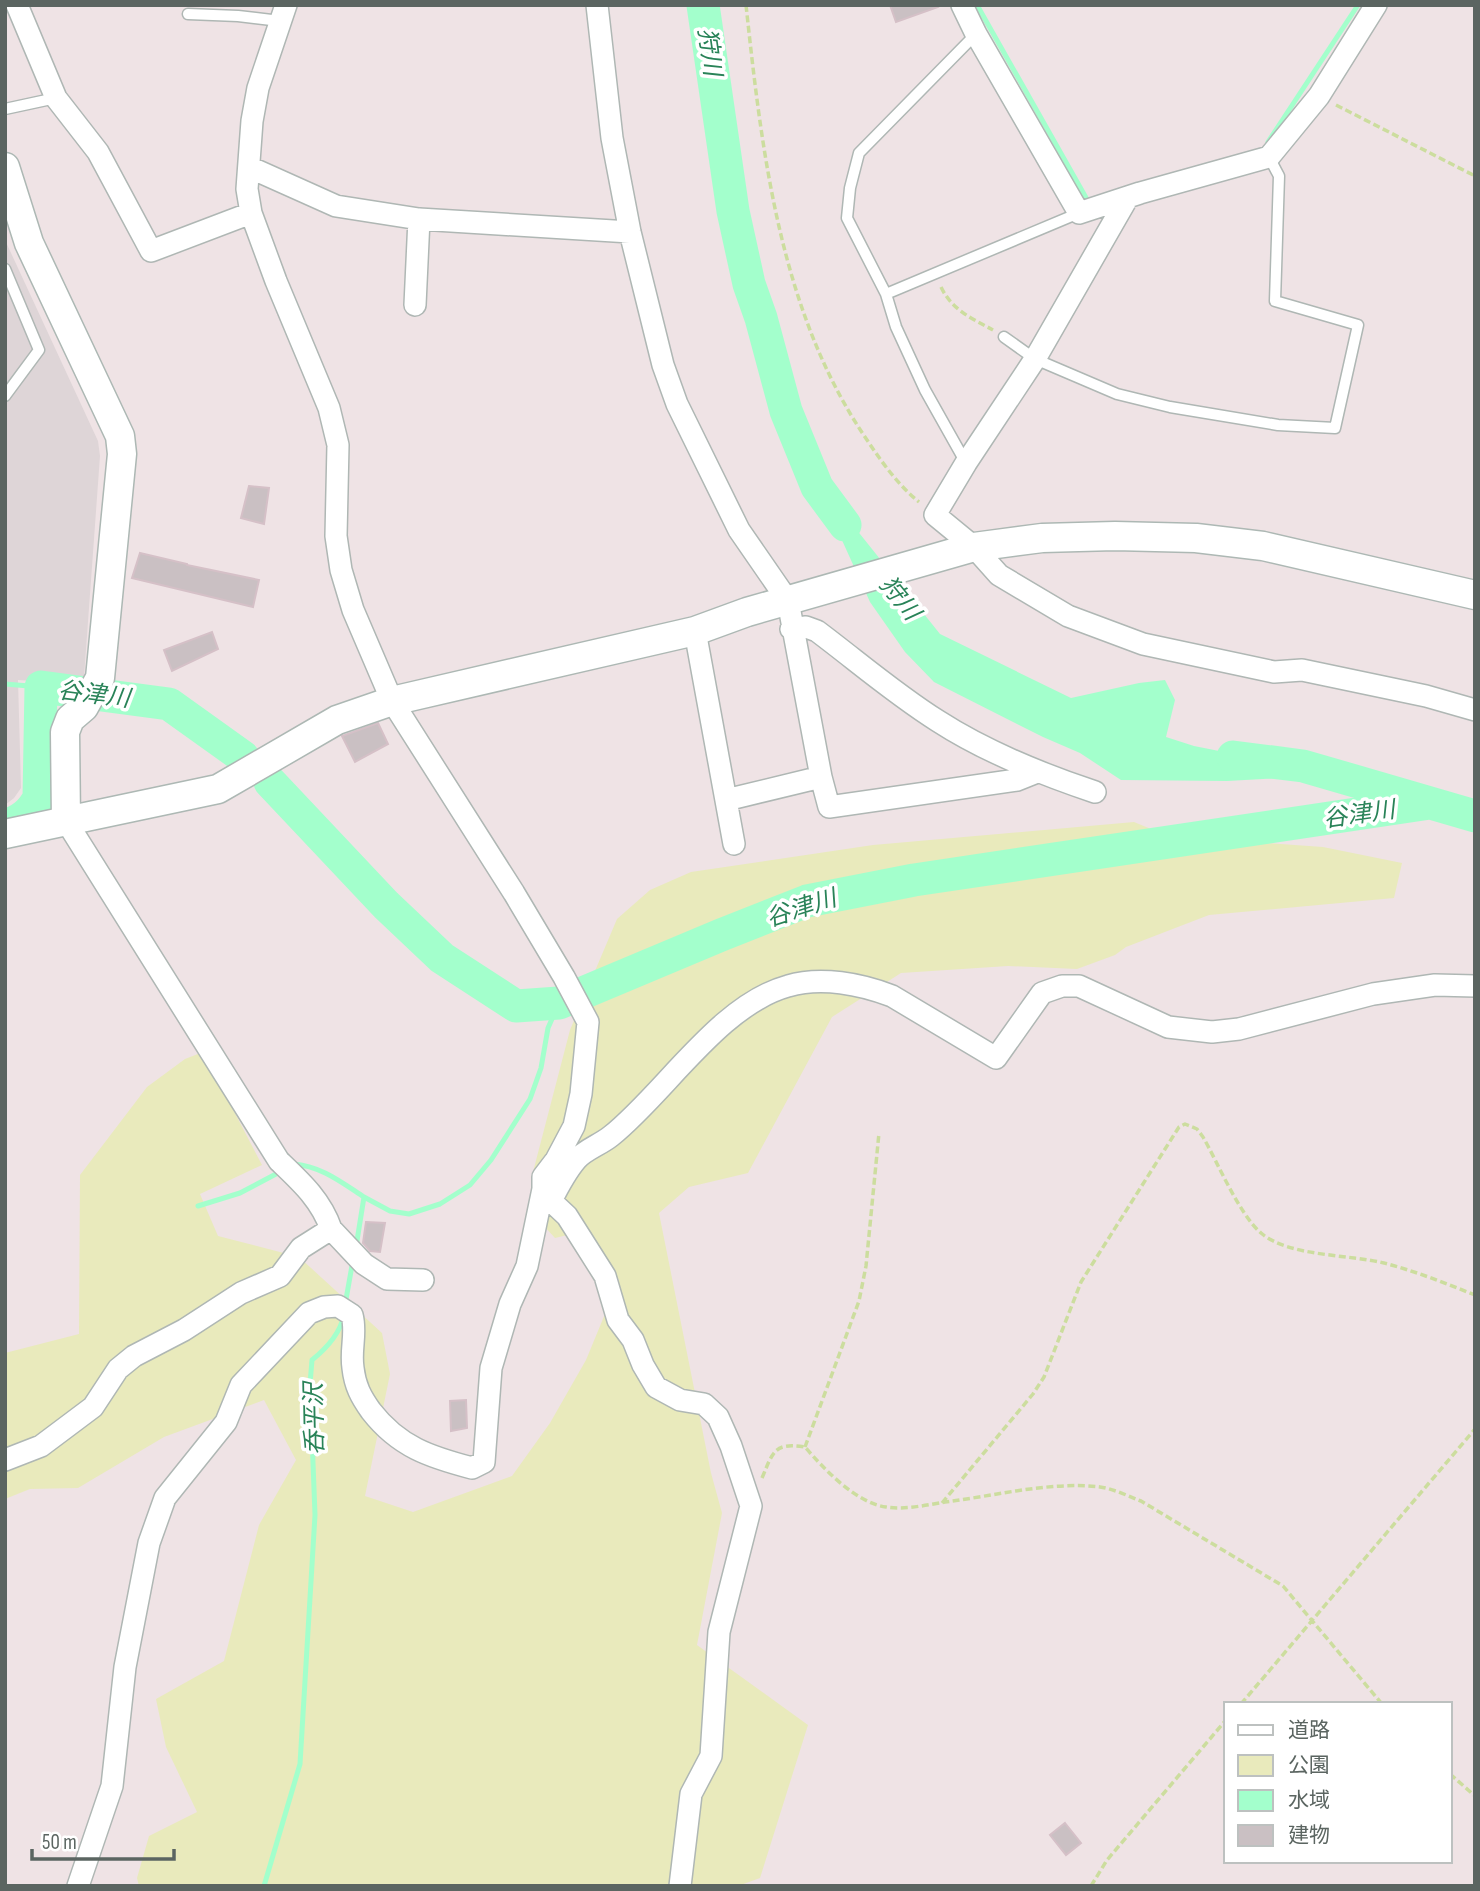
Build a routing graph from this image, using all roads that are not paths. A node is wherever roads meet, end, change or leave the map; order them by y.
1 (17, 5) edge
2 (597, 5) edge
3 (962, 5) edge
4 (1376, 5) edge
5 (283, 13) edge
6 (188, 14) dead end
7 (976, 34) junction
8 (56, 98) junction
9 (5, 108) edge
10 (1269, 157) junction
11 (5, 167) edge
12 (249, 167) junction
13 (1128, 197) junction
14 (251, 213) junction
15 (1079, 213) junction
16 (419, 219) junction
17 (630, 232) junction
18 (5, 269) edge
19 (886, 294) junction
20 (415, 305) dead end
21 (1004, 337) road end
22 (1035, 359) junction
23 (5, 396) edge
24 (966, 463) junction
25 (964, 549) junction
26 (1475, 595) edge
27 (788, 601) junction
28 (791, 629) junction
29 (695, 631) junction
30 (392, 701) junction
31 (1475, 710) edge
32 (1037, 772) junction
33 (821, 776) junction
34 (1095, 792) dead end
35 (726, 800) junction
36 (66, 821) junction
37 (5, 834) edge
38 (734, 844) dead end
39 (1475, 986) edge
40 (547, 1195) junction
41 (331, 1229) junction
42 (423, 1280) dead end
43 (5, 1460) edge
44 (78, 1886) edge
45 (680, 1886) edge

1 - 8 street
2 - 17 street
3 - 7 street
4 - 10 street
5 - 6 lane
5 - 12 street
7 - 15 street
7 - 19 lane
8 - 9 lane
8 - 14 street
10 - 13 street
10 - 22 lane
11 - 36 street
12 - 14 street
12 - 16 street
13 - 15 street
13 - 22 street
14 - 30 street
15 - 19 lane
16 - 17 street
16 - 20 street
17 - 27 street
18 - 23 lane
19 - 24 lane
21 - 22 lane
22 - 24 street
24 - 25 street
25 - 26 street
25 - 27 street
25 - 31 street
27 - 28 street
27 - 29 street
28 - 32 street
28 - 33 street
29 - 30 street
29 - 35 street
30 - 36 street
30 - 40 street
32 - 33 street
32 - 34 street
33 - 35 street
35 - 38 street
36 - 37 street
36 - 41 street
39 - 40 street
40 - 44 street
40 - 45 street
41 - 42 street
41 - 43 street

